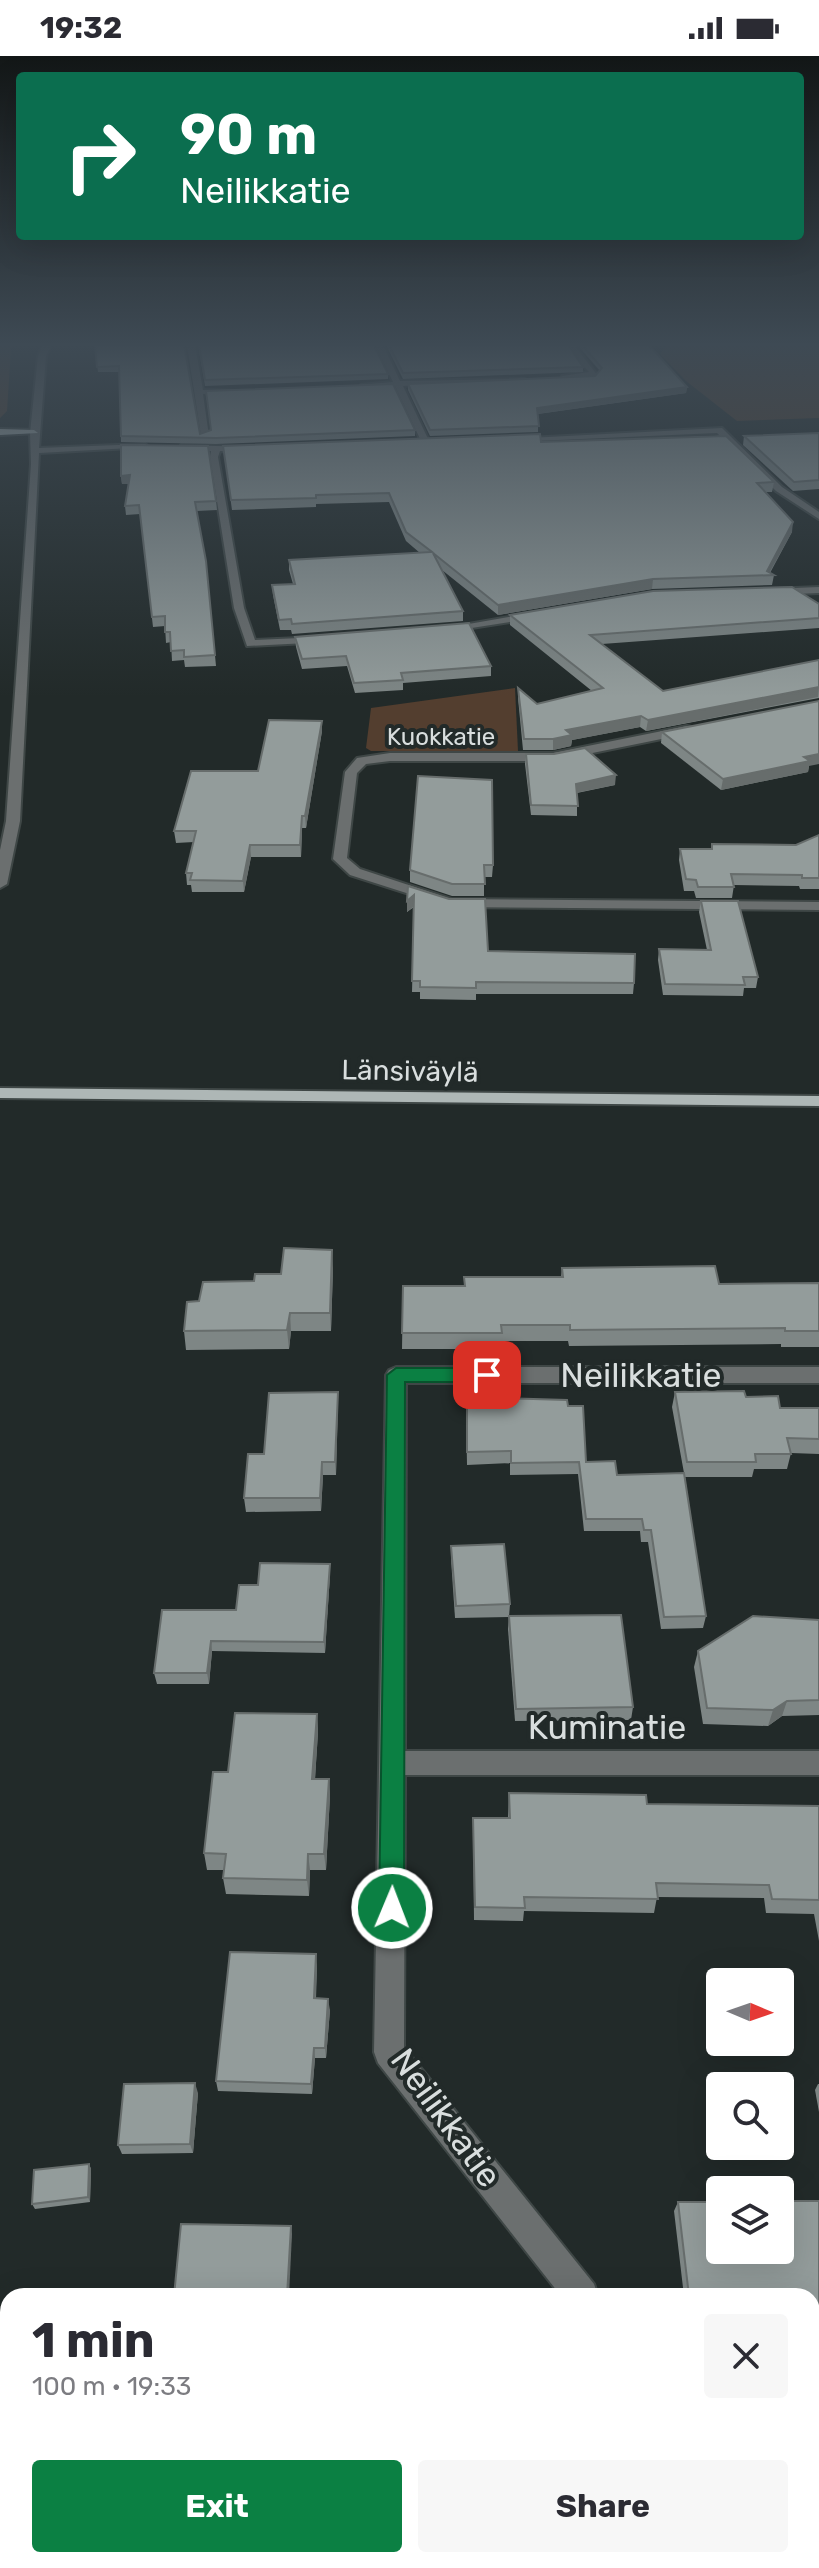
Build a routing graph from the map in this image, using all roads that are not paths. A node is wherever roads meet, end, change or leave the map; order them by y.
1 (32, 462) edge
2 (215, 462) edge
3 (752, 462) edge
4 (819, 516) edge
5 (819, 590) edge
6 (761, 592) edge
7 (544, 613) edge
8 (438, 630) edge
9 (341, 638) edge
10 (709, 726) edge
11 (0, 884) edge
12 (819, 906) edge
13 (0, 1093) edge
14 (819, 1101) edge
15 (819, 1375) edge
16 (394, 1763) junction
17 (819, 1763) edge
18 (576, 2288) edge

1 - 11 street
2 - 9 street
3 - 4 street
5 - 6 street
7 - 8 street
10 - 12 street, Kuokkatie
13 - 14 main road, Länsiväylä
15 - 16 street, Neilikkatie
16 - 17 street, Kuminatie
16 - 18 street, Neilikkatie

